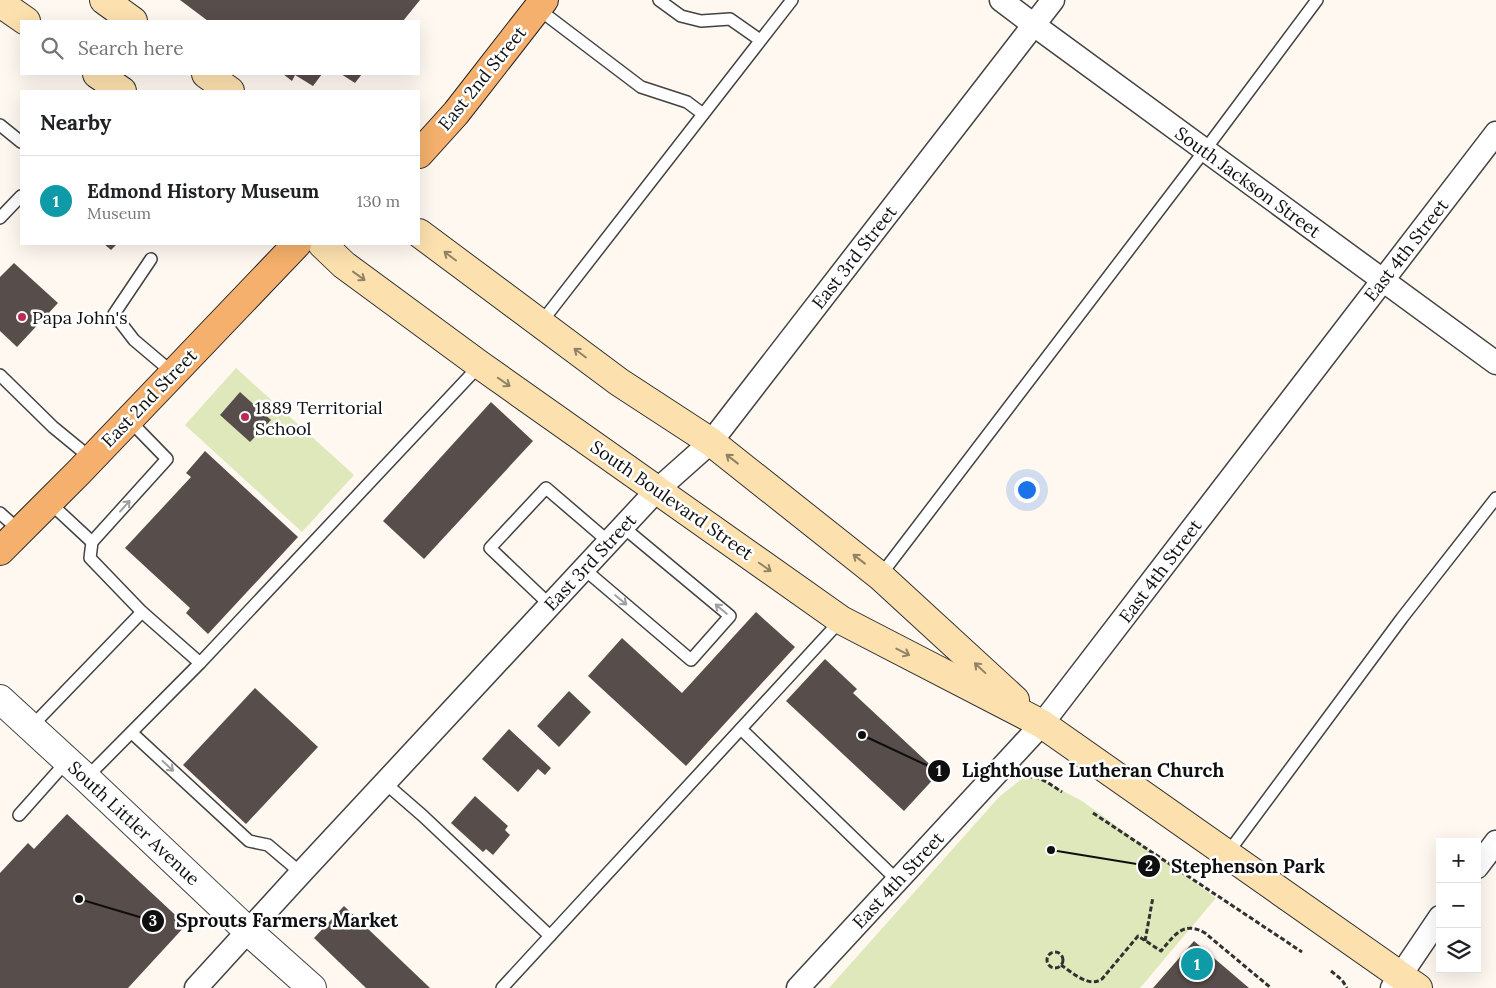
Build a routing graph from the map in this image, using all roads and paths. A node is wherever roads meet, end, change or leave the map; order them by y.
1 (104, 0) edge
2 (659, 0) edge
3 (792, 0) edge
4 (1002, 0) edge
5 (1053, 0) edge
6 (1317, 0) edge
7 (0, 2) edge
8 (540, 4) edge
9 (25, 20) edge
10 (132, 20) edge
11 (1034, 25) junction
12 (760, 40) junction
13 (99, 75) edge
14 (207, 75) edge
15 (121, 90) edge
16 (229, 90) edge
17 (703, 114) junction
18 (0, 125) edge
19 (1496, 133) edge
20 (20, 141) edge
21 (1205, 150) junction
22 (420, 153) edge
23 (20, 197) edge
24 (0, 218) edge
25 (420, 234) edge
26 (296, 245) edge
27 (323, 245) edge
28 (151, 259) dead end
29 (1382, 280) junction
30 (540, 324) junction
31 (1496, 363) edge
32 (480, 365) junction
33 (173, 373) junction
34 (0, 374) edge
35 (129, 420) junction
36 (711, 442) junction
37 (92, 458) junction
38 (657, 490) junction
39 (1496, 498) edge
40 (49, 502) junction
41 (0, 513) edge
42 (20, 531) junction
43 (616, 535) junction
44 (92, 542) junction
45 (0, 551) edge
46 (584, 569) junction
47 (880, 576) junction
48 (550, 606) junction
49 (142, 612) junction
50 (841, 620) junction
51 (200, 663) junction
52 (0, 700) edge
53 (1042, 724) junction
54 (30, 728) junction
55 (741, 729) junction
56 (132, 733) junction
57 (77, 770) junction
58 (385, 783) junction
59 (1093, 813) dead end
60 (19, 815) dead end
61 (1496, 842) edge
62 (1227, 854) junction
63 (1481, 862) edge
64 (301, 873) junction
65 (898, 881) junction
66 (1153, 896) dead end
67 (1436, 924) edge
68 (248, 931) junction
69 (550, 936) junction
70 (1145, 940) junction
71 (1302, 952) dead end
72 (1061, 965) junction
73 (1331, 971) dead end
74 (1404, 984) edge
75 (196, 988) edge
76 (312, 988) edge
77 (502, 988) edge
78 (798, 988) edge
79 (1271, 988) edge
80 (1347, 988) edge

1 - 10 main road
2 - 12 lane
3 - 12 lane
4 - 11 street, South Jackson Street
5 - 11 street, East 3rd Street
6 - 21 lane
7 - 9 main road
8 - 17 lane
8 - 22 main road, East 2nd Street
11 - 21 street, South Jackson Street
11 - 36 street, East 3rd Street
12 - 17 lane
13 - 15 main road
14 - 16 main road
17 - 30 lane
18 - 20 lane
19 - 29 street, East 4th Street
21 - 29 street, South Jackson Street
21 - 47 lane
23 - 24 lane
30 -> 25 main road, South Boulevard Street
26 - 33 main road, East 2nd Street
27 -> 32 main road, South Boulevard Street
28 - 33 lane
29 - 31 street, South Jackson Street
29 - 53 street, East 4th Street
36 -> 30 main road, South Boulevard Street
32 -> 38 main road, South Boulevard Street
32 - 51 lane
33 - 35 main road, East 2nd Street
34 - 37 lane
35 - 37 main road, East 2nd Street
44 -> 35 lane
36 - 38 street, East 3rd Street
47 -> 36 main road, South Boulevard Street
37 - 40 main road, East 2nd Street
38 - 43 street, East 3rd Street
38 -> 50 main road, South Boulevard Street
39 - 62 lane
40 - 42 main road, East 2nd Street
40 - 44 lane
41 - 42 lane
42 - 45 main road, East 2nd Street
43 - 46 street, East 3rd Street
46 -> 43 lane
43 - 48 lane
44 - 49 lane
46 - 48 street, East 3rd Street
53 -> 47 main road, South Boulevard Street
48 - 58 street, East 3rd Street
49 - 51 lane
49 - 54 lane
50 -> 53 main road, South Boulevard Street
50 - 55 lane
51 - 56 lane
52 - 54 street, South Littler Avenue
53 - 62 main road, South Boulevard Street
53 - 65 street, East 4th Street
54 - 57 street, South Littler Avenue
55 - 65 lane
55 - 69 lane
56 - 57 lane
56 -> 64 lane
57 - 60 lane
57 - 68 street, South Littler Avenue
58 - 64 street, East 3rd Street
58 - 69 lane
59 - 71 path
61 - 63 street
62 - 74 main road, South Boulevard Street
64 - 68 street, East 3rd Street
65 - 78 street, East 4th Street
66 - 70 path
67 - 74 street
68 - 75 street, East 3rd Street
68 - 76 street, South Littler Avenue
69 - 77 lane
70 - 72 path
70 - 79 path
72 - 72 path
73 - 80 path

